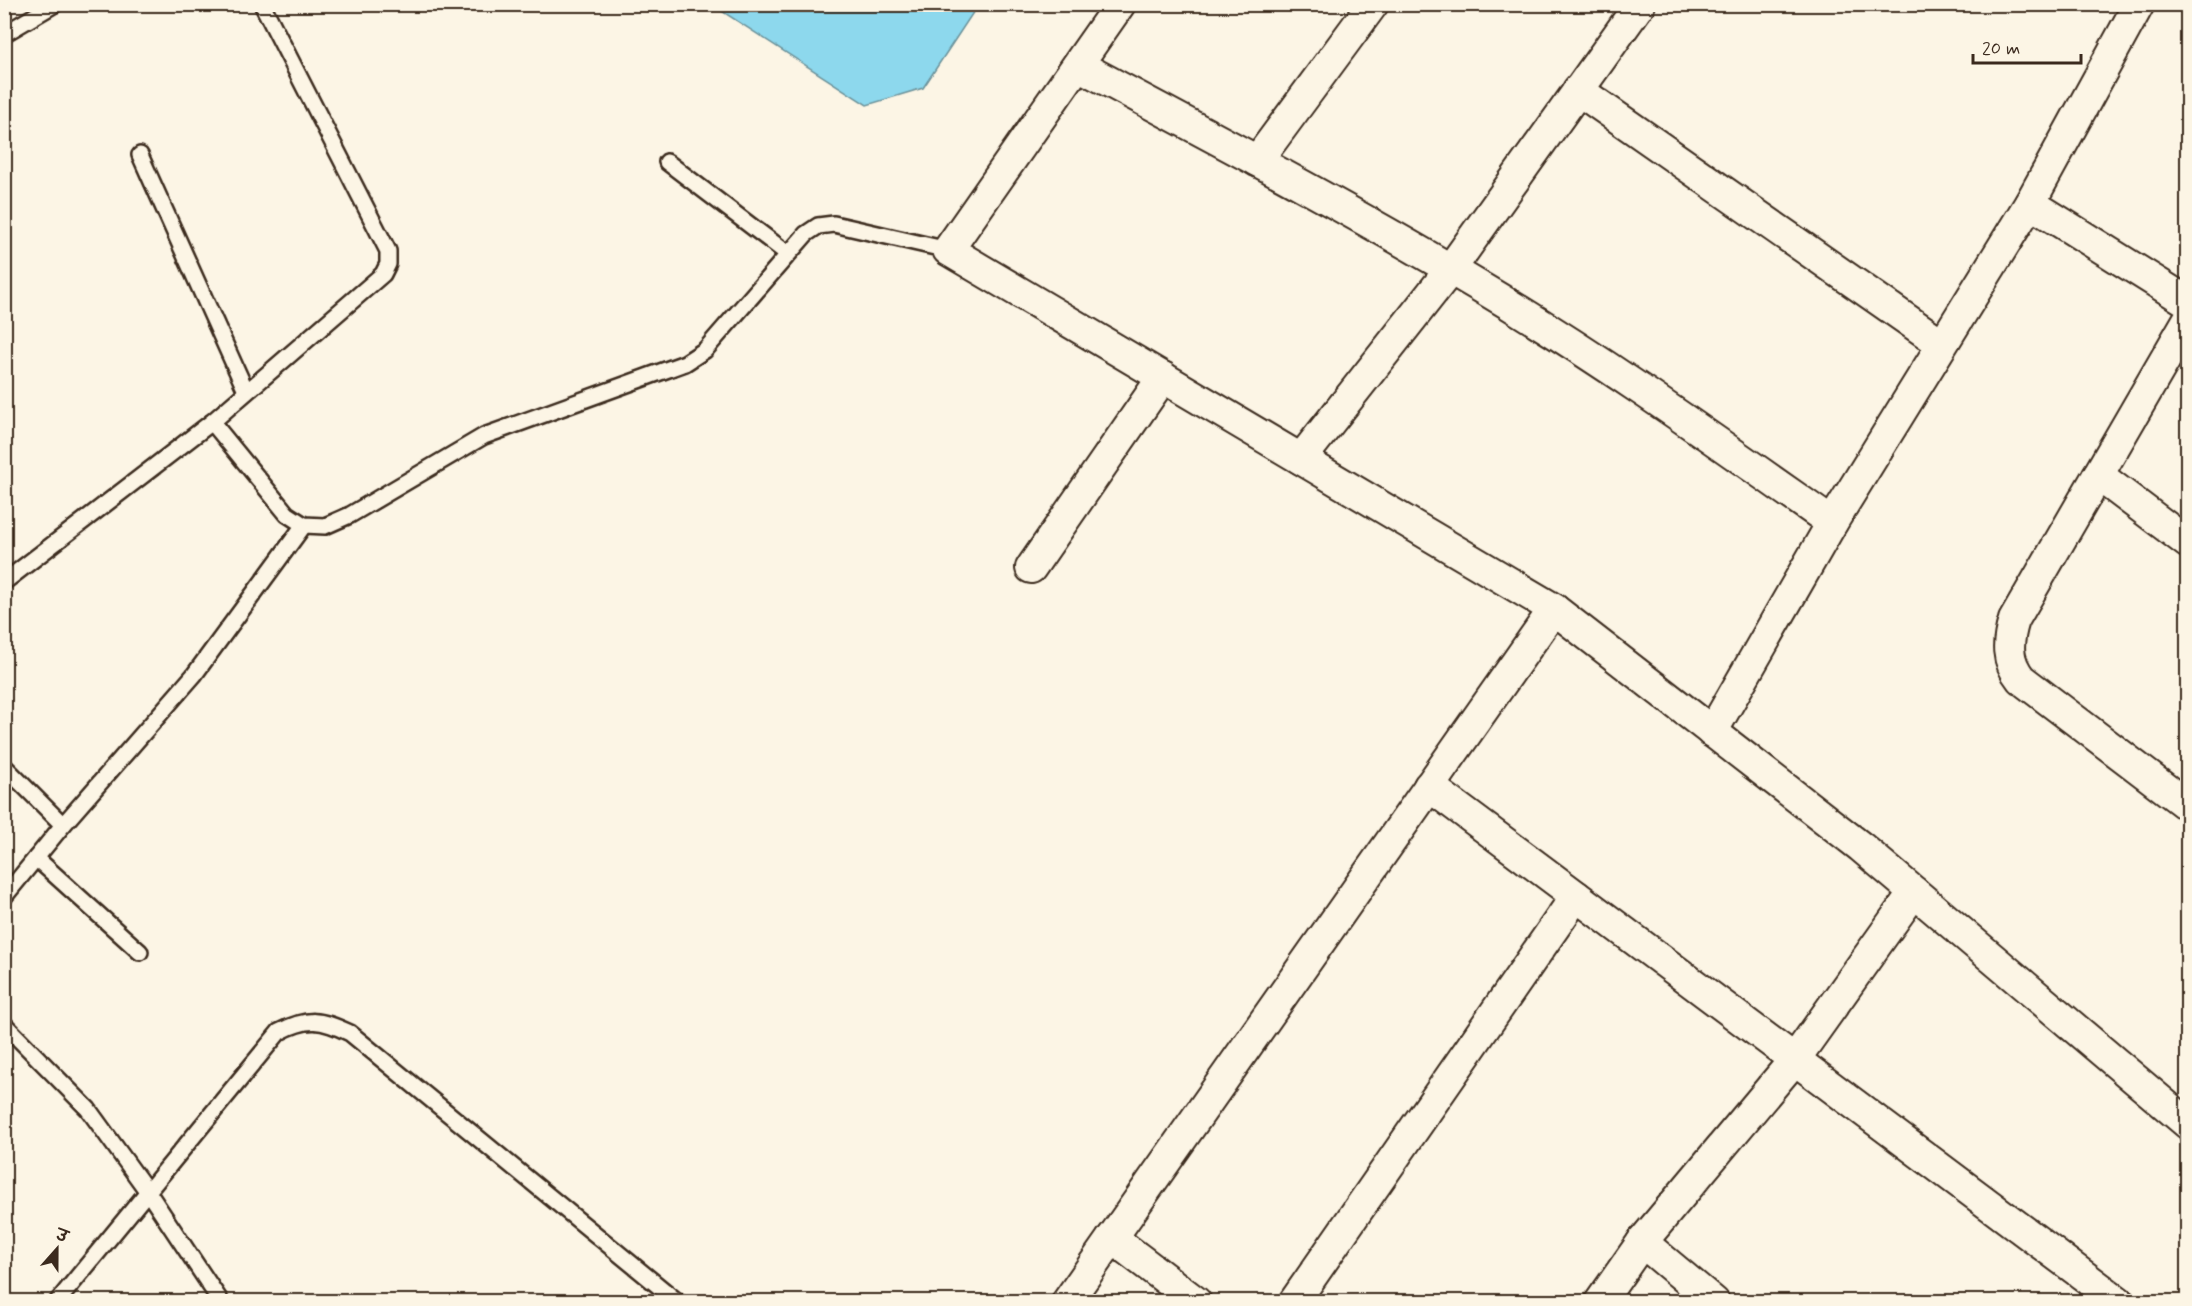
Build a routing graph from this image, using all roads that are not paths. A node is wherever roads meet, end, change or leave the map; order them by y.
1 (54, 4) edge
2 (262, 4) edge
3 (1120, 4) edge
4 (1373, 4) edge
5 (1640, 4) edge
6 (2139, 4) edge
7 (4, 34) edge
8 (1078, 64) junction
9 (1578, 90) junction
10 (140, 155) dead end
11 (1257, 161) junction
12 (667, 162) dead end
13 (2030, 203) junction
14 (948, 250) junction
15 (788, 254) junction
16 (1450, 270) junction
17 (2187, 302) edge
18 (2187, 320) edge
19 (1942, 344) junction
20 (1163, 377) junction
21 (246, 391) junction
22 (212, 422) junction
23 (1300, 459) junction
24 (2098, 475) junction
25 (1832, 523) junction
26 (304, 525) junction
27 (2187, 543) edge
28 (1031, 568) dead end
29 (4, 582) edge
30 (1554, 609) junction
31 (1712, 732) junction
32 (4, 766) edge
33 (1429, 786) junction
34 (2187, 806) edge
35 (63, 825) junction
36 (36, 858) junction
37 (1914, 892) junction
38 (1576, 896) junction
39 (4, 897) edge
40 (140, 952) dead end
41 (4, 1024) edge
42 (1795, 1059) junction
43 (2187, 1124) edge
44 (148, 1192) junction
45 (1112, 1238) junction
46 (1642, 1242) junction
47 (57, 1302) edge
48 (221, 1302) edge
49 (678, 1302) edge
50 (1067, 1302) edge
51 (1196, 1302) edge
52 (1294, 1302) edge
53 (1600, 1302) edge
54 (1714, 1302) edge
55 (2119, 1302) edge

1 - 7 lane
2 - 21 lane
3 - 8 street
4 - 11 street
5 - 9 street
6 - 13 street
8 - 11 street
8 - 14 street
9 - 16 street
9 - 19 street
10 - 21 lane
11 - 16 street
12 - 15 lane
13 - 17 street
13 - 19 street
14 - 15 lane
14 - 20 street
15 - 26 lane
16 - 23 street
16 - 25 street
18 - 24 street
19 - 25 street
20 - 23 street
20 - 28 street
21 - 22 lane
22 - 26 lane
22 - 29 lane
23 - 30 street
24 - 27 street
24 - 34 street
25 - 31 street
26 - 35 lane
30 - 31 street
30 - 33 street
31 - 37 street
32 - 35 lane
33 - 38 street
33 - 45 street
35 - 36 lane
36 - 39 lane
36 - 40 lane
37 - 42 street
37 - 43 street
38 - 42 street
38 - 52 street
41 - 44 lane
42 - 46 street
42 - 55 street
44 - 47 lane
44 - 48 lane
44 - 49 lane
45 - 50 street
45 - 51 street
46 - 53 street
46 - 54 street

